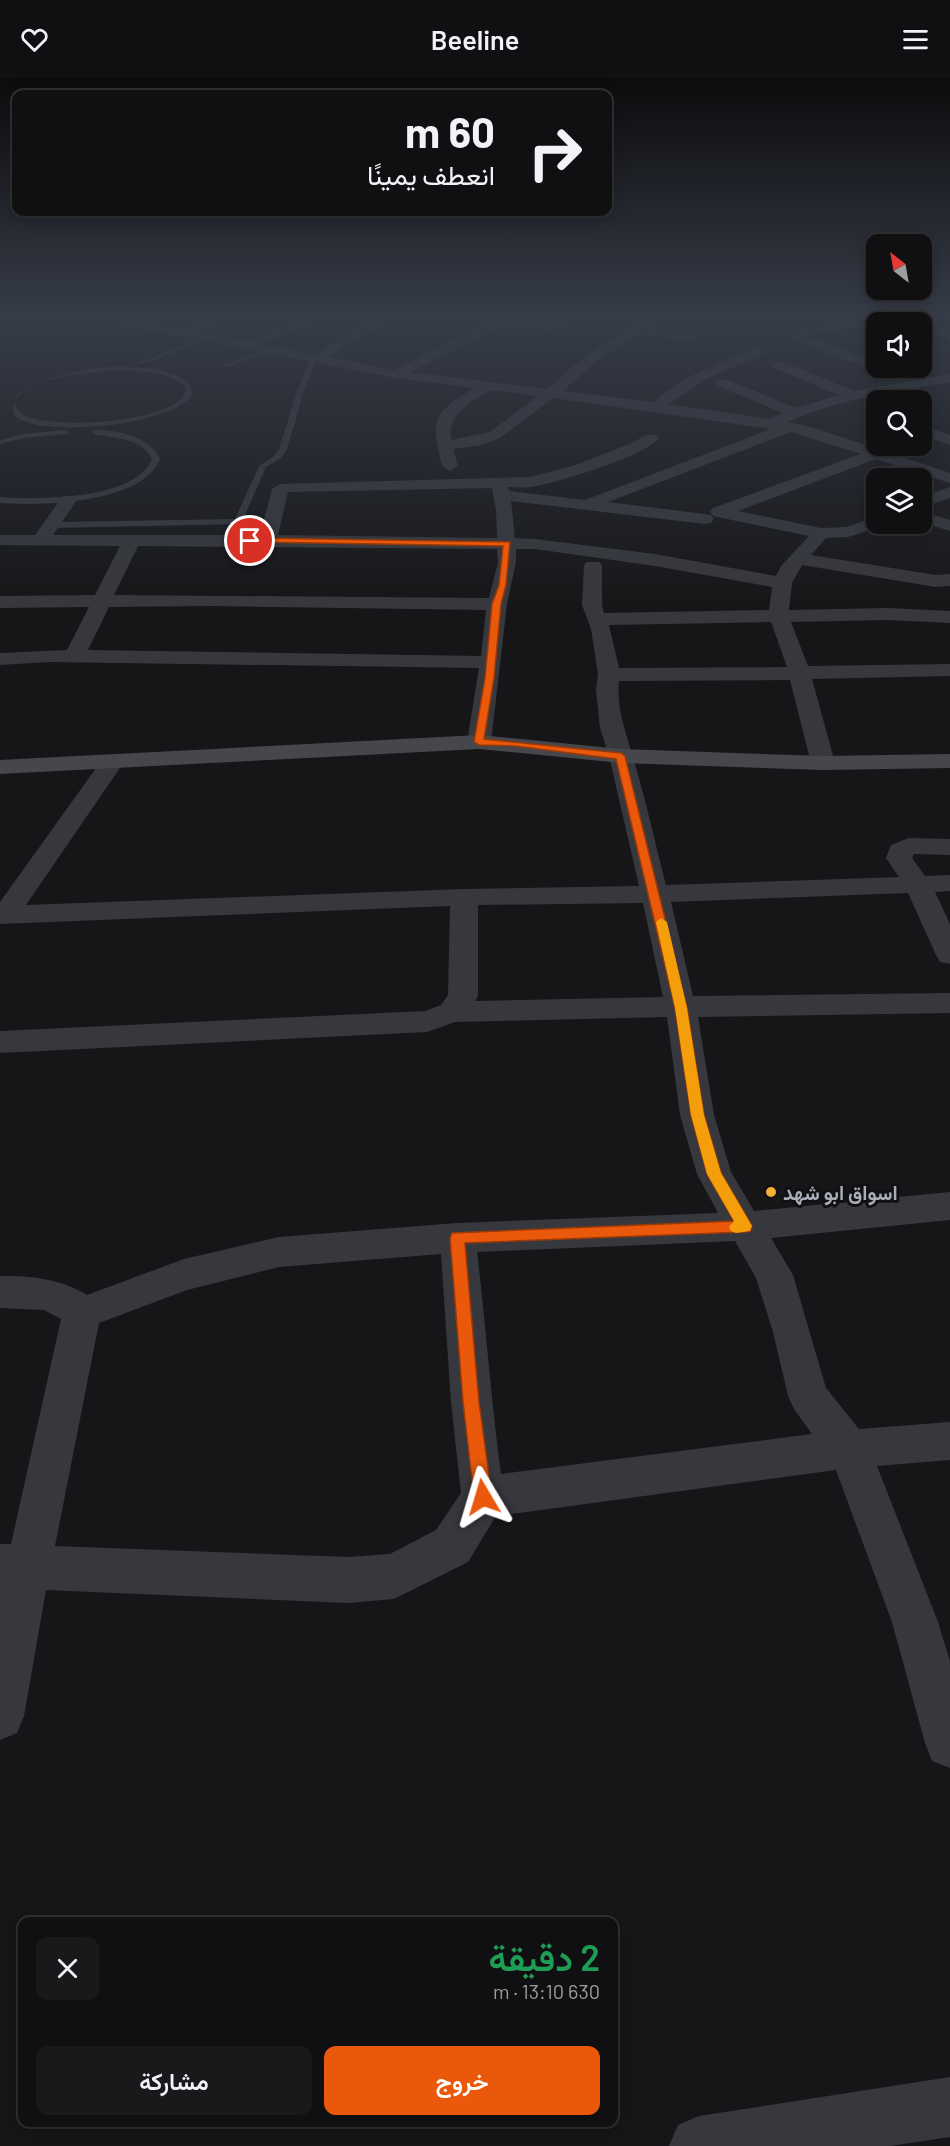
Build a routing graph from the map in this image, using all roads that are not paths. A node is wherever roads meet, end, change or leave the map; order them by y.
1 (19, 413) edge
2 (161, 413) edge
3 (293, 413) edge
4 (450, 413) edge
5 (525, 413) edge
6 (693, 413) edge
7 (777, 413) edge
8 (808, 413) edge
9 (940, 419) dead end
10 (36, 420) junction
11 (791, 420) junction
12 (932, 421) edge
13 (83, 428) junction
14 (932, 434) edge
15 (16, 438) junction
16 (651, 438) dead end
17 (950, 440) edge
18 (0, 442) edge
19 (445, 446) junction
20 (866, 449) edge
21 (869, 456) edge
22 (886, 456) edge
23 (950, 478) edge
24 (455, 485) junction
25 (500, 490) junction
26 (950, 492) edge
27 (932, 499) edge
28 (0, 500) edge
29 (69, 500) junction
30 (589, 504) junction
31 (712, 516) junction
32 (932, 520) edge
33 (52, 525) junction
34 (866, 526) edge
35 (950, 526) edge
36 (820, 533) junction
37 (0, 540) edge
38 (40, 540) junction
39 (268, 540) junction
40 (131, 541) junction
41 (507, 544) junction
42 (798, 559) junction
43 (655, 560) junction
44 (593, 566) dead end
45 (950, 579) edge
46 (782, 583) junction
47 (100, 601) junction
48 (0, 602) edge
49 (496, 604) junction
50 (779, 615) junction
51 (950, 617) edge
52 (596, 619) junction
53 (74, 657) junction
54 (0, 659) edge
55 (490, 662) junction
56 (950, 670) edge
57 (799, 672) junction
58 (609, 674) junction
59 (479, 742) junction
60 (621, 756) junction
61 (950, 761) edge
62 (112, 762) junction
63 (823, 763) junction
64 (0, 767) edge
65 (950, 847) edge
66 (950, 883) edge
67 (918, 885) junction
68 (655, 894) junction
69 (464, 897) junction
70 (3, 915) edge
71 (943, 926) edge
72 (950, 955) edge
73 (950, 1003) edge
74 (681, 1008) junction
75 (452, 1012) junction
76 (0, 1042) edge
77 (950, 1206) edge
78 (745, 1226) junction
79 (457, 1238) junction
80 (0, 1292) edge
81 (82, 1312) junction
82 (950, 1441) edge
83 (849, 1449) junction
84 (483, 1497) junction
85 (14, 1566) edge
86 (0, 1716) edge
87 (950, 1743) edge
88 (950, 2107) edge
89 (699, 2146) edge

1 - 10 lane
2 - 13 lane
3 - 33 lane
4 - 19 street
5 - 19 street
6 - 11 street
7 - 11 street
8 - 11 street
9 - 12 street
10 - 13 lane
10 - 15 lane
11 - 20 street
11 - 30 street
13 - 15 lane
13 - 29 lane
14 - 17 street
15 - 18 lane
16 - 25 street
19 - 24 street
21 - 31 street
22 - 23 street
24 - 25 street
24 - 39 street
25 - 30 street
25 - 41 street
26 - 27 street
28 - 29 lane
29 - 33 street
30 - 31 street
31 - 36 street
31 - 43 street
32 - 35 street
33 - 38 street
34 - 36 street
36 - 42 street
37 - 38 street
38 - 40 street
39 - 40 street
39 - 41 street
40 - 47 street
41 - 43 street
41 - 49 street
42 - 45 street
42 - 46 street
43 - 46 street
44 - 52 street
46 - 50 street
47 - 48 street
47 - 49 street
47 - 53 street
49 - 55 street
50 - 51 street
50 - 52 street
50 - 57 street
52 - 58 street
53 - 54 street
53 - 55 street
55 - 59 street
56 - 57 street
57 - 58 street
57 - 63 street
58 - 60 street
59 - 60 street
59 - 62 street
60 - 63 street
60 - 68 street
61 - 63 street
62 - 64 street
62 - 70 street
65 - 67 street
66 - 67 street
67 - 68 street
67 - 71 street
68 - 69 street
68 - 74 street
69 - 70 street
69 - 75 street
71 - 72 street
73 - 74 street
74 - 75 street
74 - 78 street
75 - 76 street
77 - 78 street
78 - 79 street
78 - 83 street
79 - 81 street
79 - 84 street
80 - 81 street
81 - 85 street
82 - 83 street
83 - 84 street
83 - 87 street
84 - 85 street
85 - 86 street
88 - 89 street

